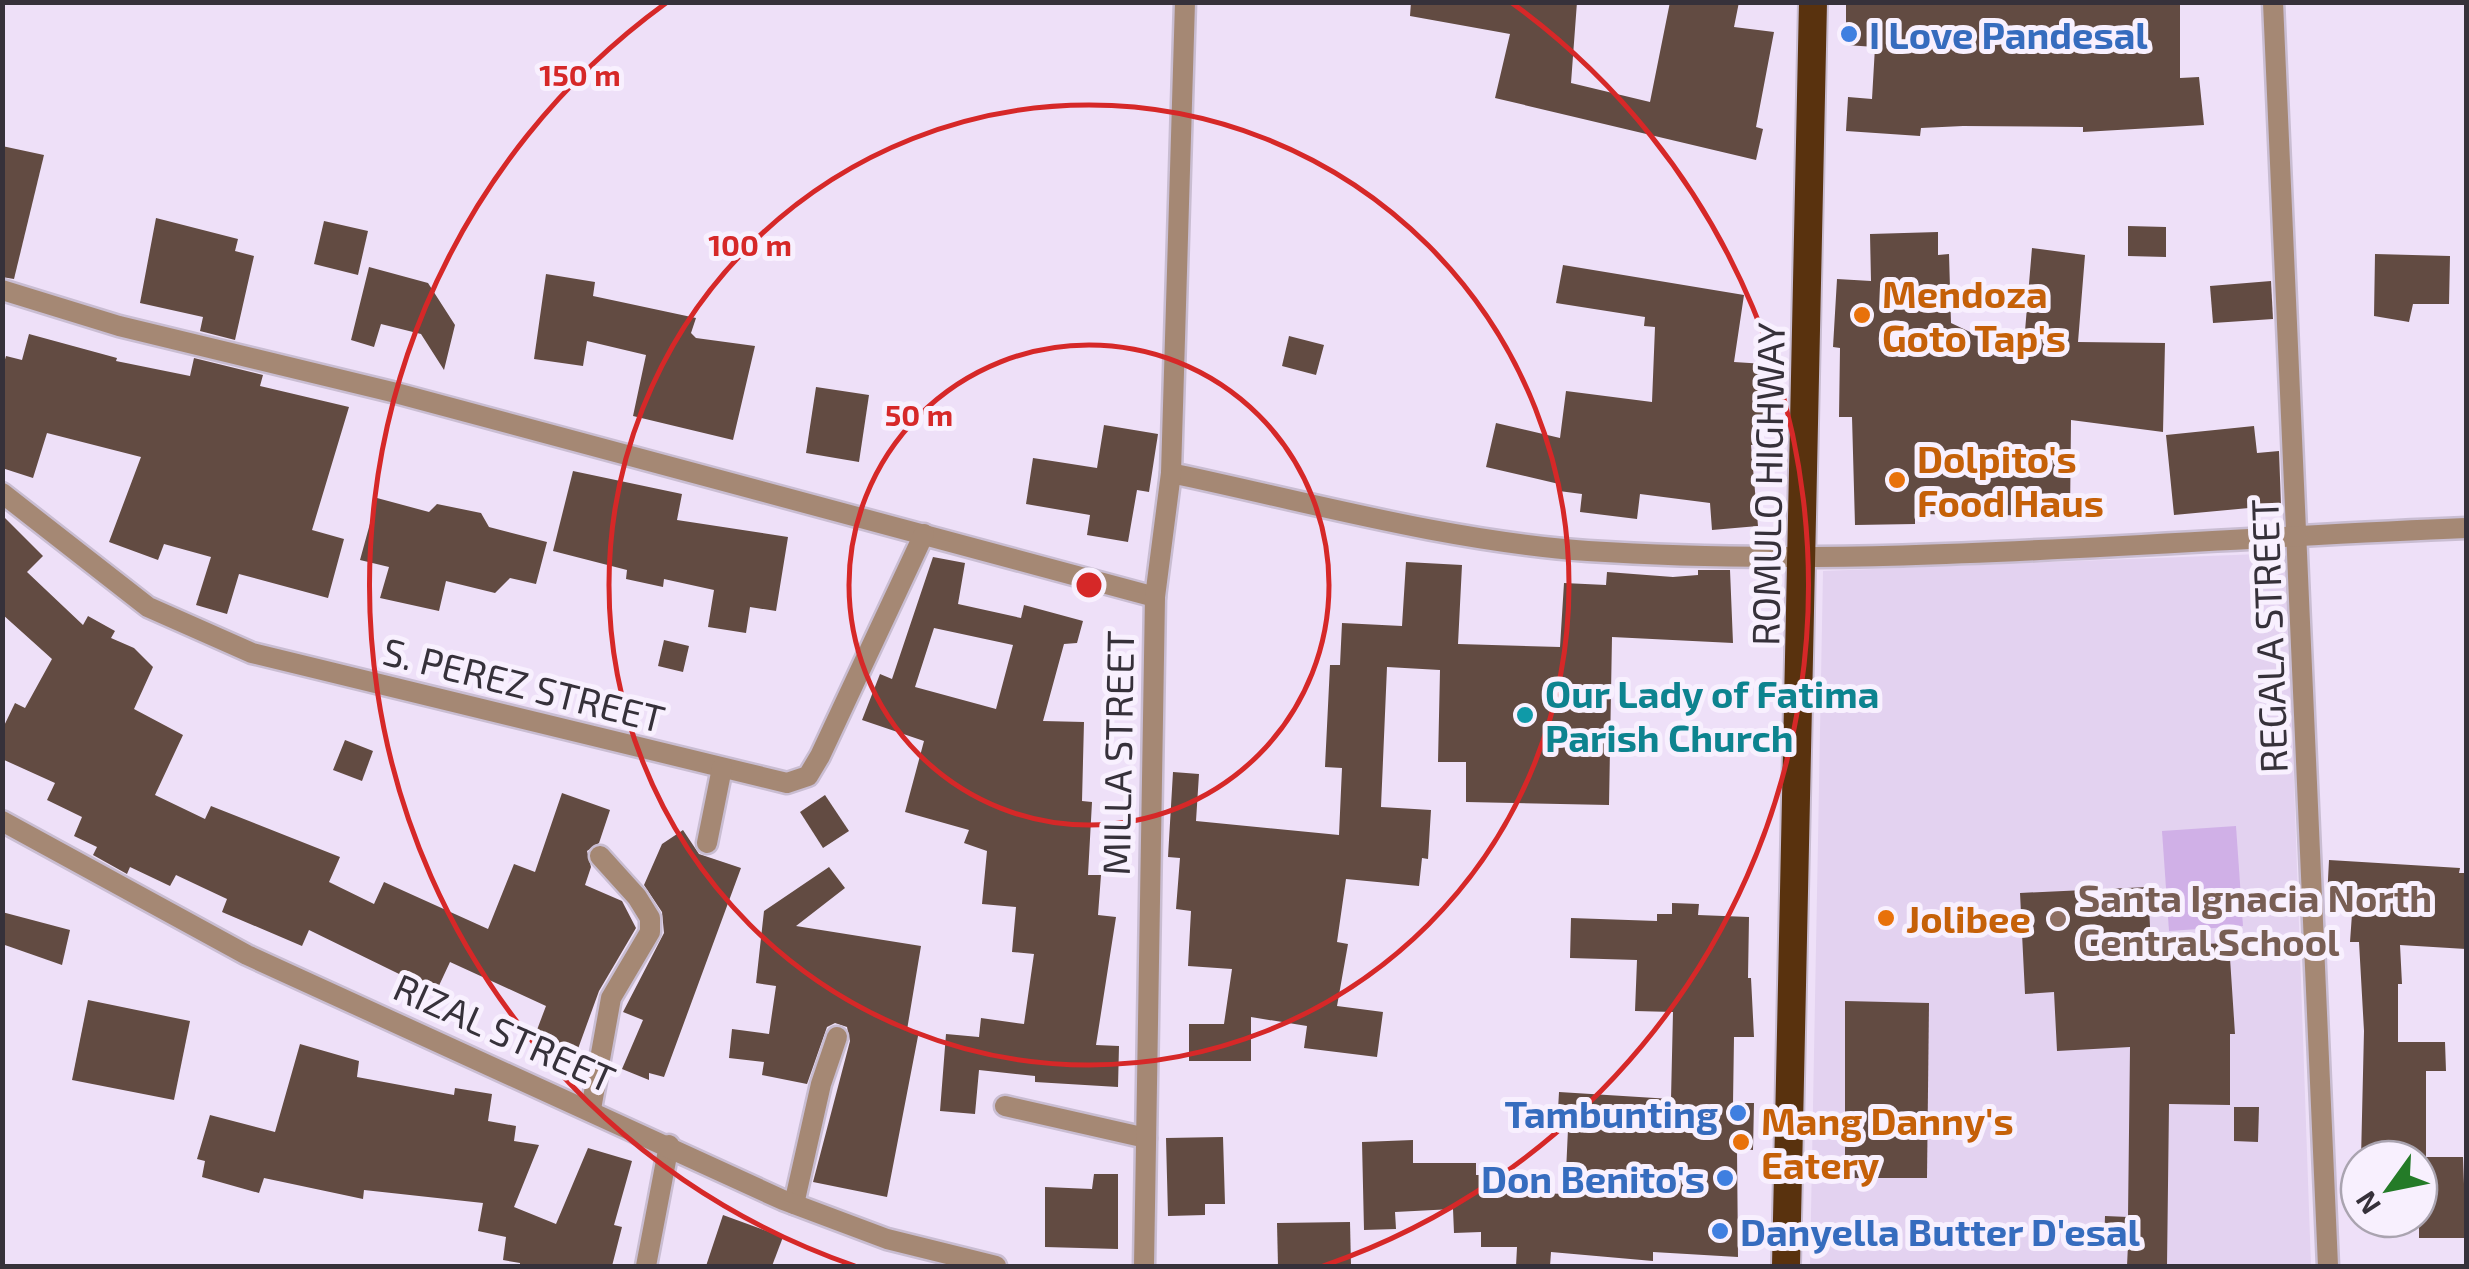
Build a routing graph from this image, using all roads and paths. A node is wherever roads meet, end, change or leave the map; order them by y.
1 (1186, 2) edge
2 (1813, 2) edge
3 (2274, 2) edge
4 (2, 290) edge
5 (1171, 473) junction
6 (2, 493) edge
7 (2466, 528) edge
8 (924, 534) junction
9 (2299, 534) junction
10 (1804, 558) junction
11 (1154, 597) junction
12 (722, 768) junction
13 (2, 821) edge
14 (708, 843) dead end
15 (600, 856) dead end
16 (837, 1037) dead end
17 (1004, 1106) dead end
18 (591, 1109) junction
19 (1146, 1138) junction
20 (669, 1144) junction
21 (794, 1204) junction
22 (646, 1266) edge
23 (996, 1266) edge
24 (1144, 1266) edge
25 (1786, 1266) edge
26 (2328, 1266) edge

1 - 5 street, MILLA STREET
2 - 10 highway, ROMULO HIGHWAY
3 - 9 street, REGALA STREET
4 - 8 street
5 - 10 street
5 - 11 street, MILLA STREET
6 - 12 street, S. PEREZ STREET
7 - 9 street
8 - 11 street
8 - 12 street, S. PEREZ STREET
9 - 10 street
9 - 26 street, REGALA STREET
10 - 25 highway, ROMULO HIGHWAY
11 - 19 street, MILLA STREET
12 - 14 street
13 - 18 street, RIZAL STREET
15 - 18 street
16 - 21 street
17 - 19 street
18 - 20 street, RIZAL STREET
19 - 24 street, MILLA STREET
20 - 21 street, RIZAL STREET
20 - 22 street
21 - 23 street, RIZAL STREET

